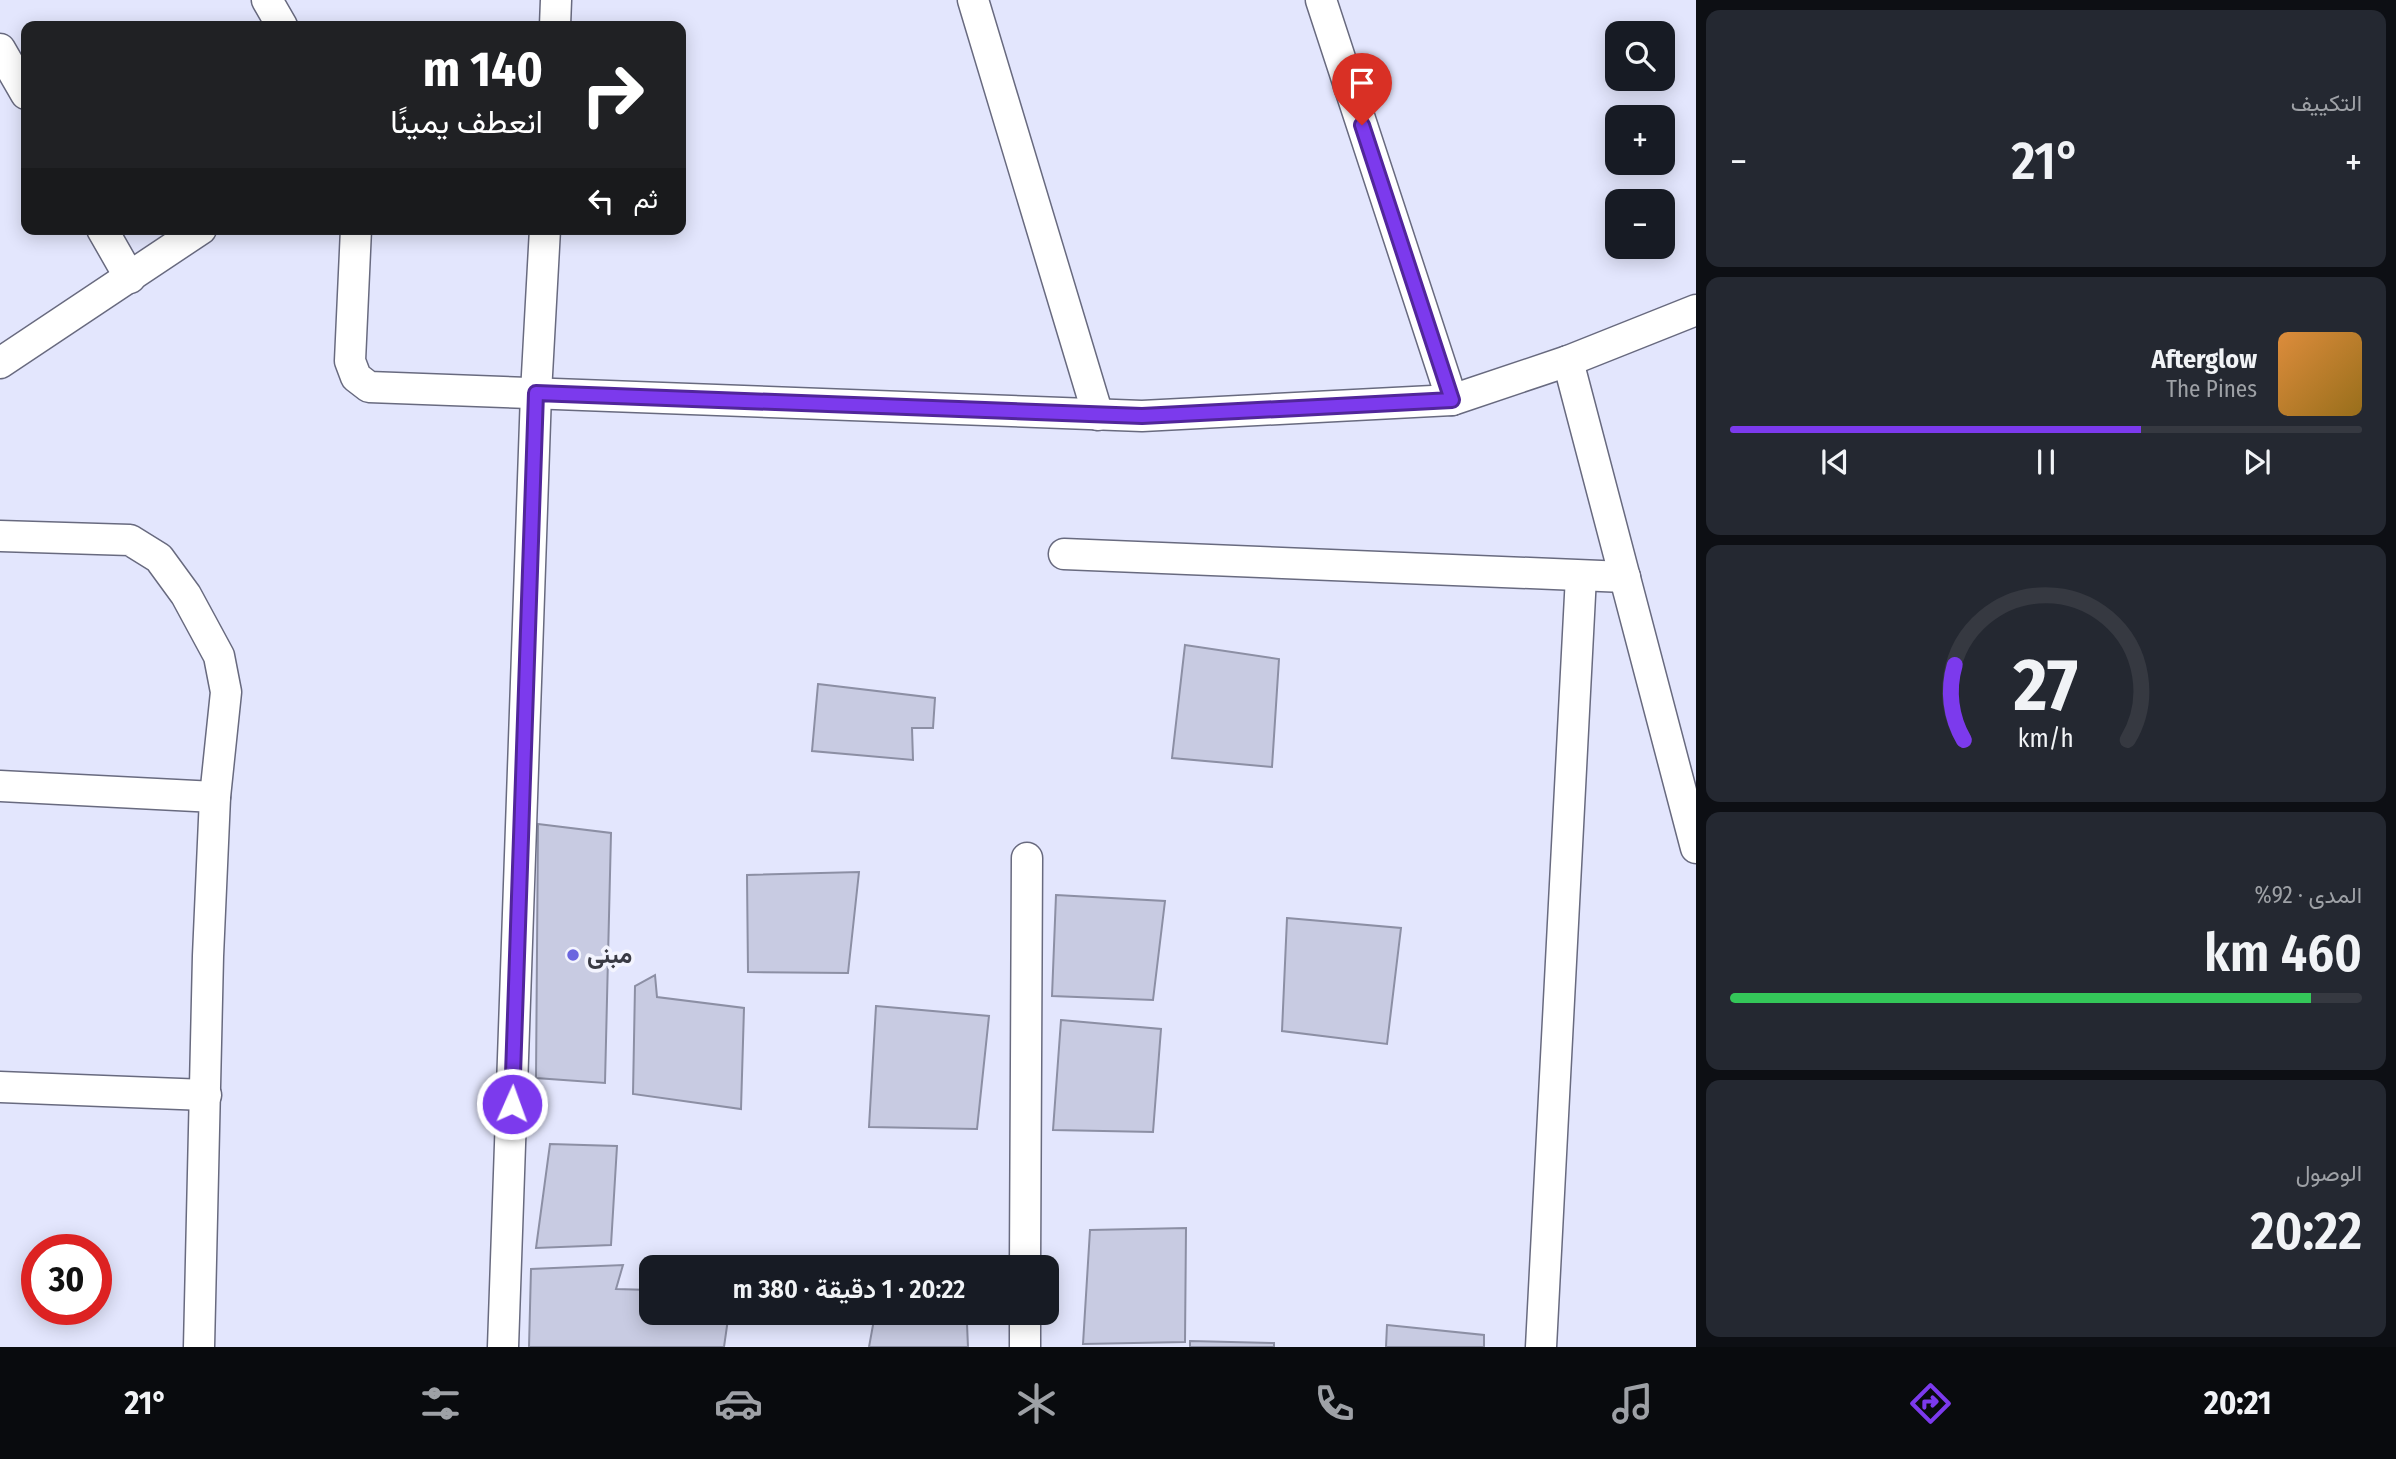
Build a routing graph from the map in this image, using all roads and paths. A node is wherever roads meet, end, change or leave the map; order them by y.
1 (267, 0) edge
2 (556, 0) edge
3 (973, 0) edge
4 (1321, 0) edge
5 (279, 21) edge
6 (555, 21) edge
7 (2, 58) edge
8 (21, 86) edge
9 (105, 235) edge
10 (192, 235) edge
11 (356, 235) edge
12 (545, 235) edge
13 (130, 278) junction
14 (1696, 310) edge
15 (1568, 361) junction
16 (0, 363) edge
17 (536, 393) junction
18 (1452, 400) junction
19 (1098, 415) junction
20 (0, 536) edge
21 (1065, 554) dead end
22 (1581, 576) junction
23 (1625, 577) junction
24 (0, 786) edge
25 (215, 797) junction
26 (1696, 848) edge
27 (1027, 858) dead end
28 (0, 1087) edge
29 (206, 1095) junction
30 (1025, 1255) edge
31 (1025, 1325) edge
32 (199, 1347) edge
33 (503, 1347) edge
34 (1025, 1347) edge
35 (1541, 1347) edge

1 - 5 street
2 - 6 street
3 - 19 street
4 - 18 street
7 - 8 street
9 - 13 street
10 - 13 street
11 - 17 street
12 - 17 street
13 - 16 street
14 - 15 street
15 - 18 street
15 - 23 street
17 - 19 street
17 - 33 street
18 - 19 street
20 - 25 street
21 - 22 street
22 - 23 street
22 - 35 street
23 - 26 street
24 - 25 street
25 - 29 street
27 - 30 street
28 - 29 street
29 - 32 street
31 - 34 street

